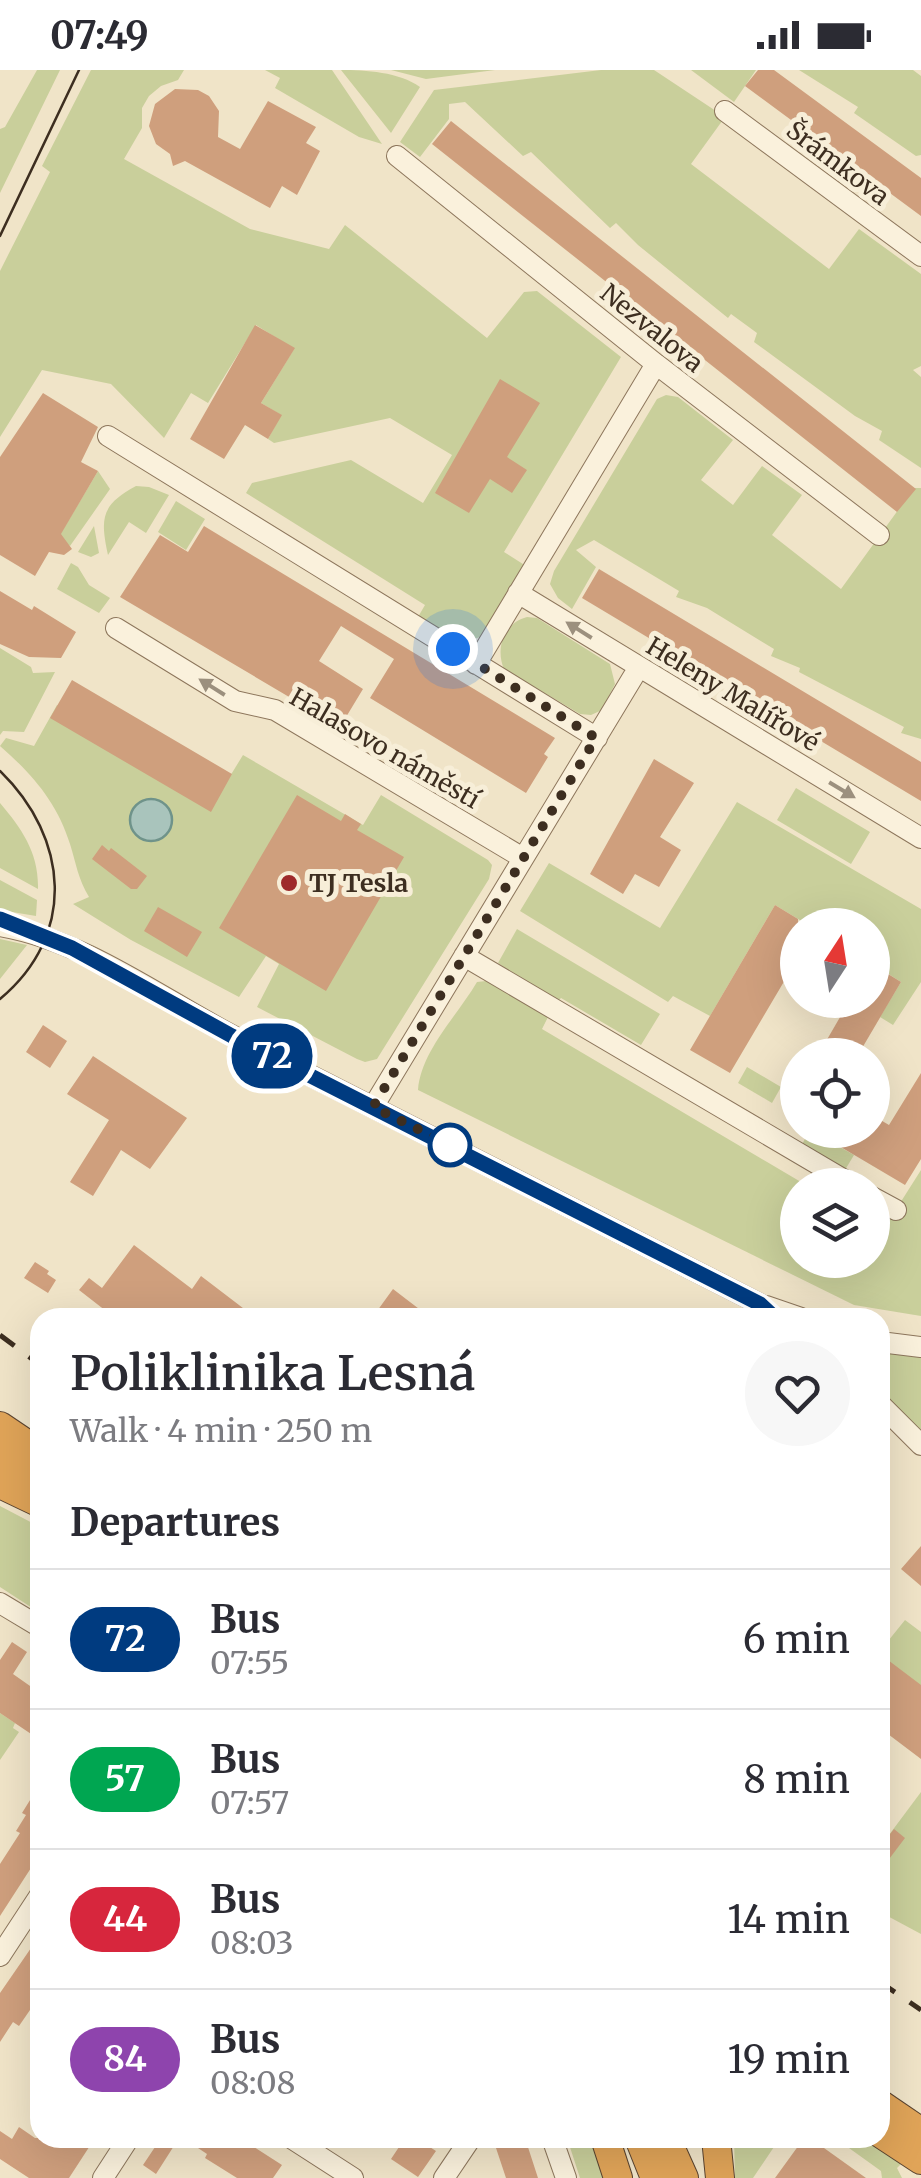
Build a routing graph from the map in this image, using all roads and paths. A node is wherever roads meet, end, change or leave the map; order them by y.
1 (725, 111) dead end
2 (397, 156) dead end
3 (921, 256) edge
4 (656, 364) junction
5 (108, 436) dead end
6 (879, 535) dead end
7 (518, 593) junction
8 (116, 628) dead end
9 (476, 664) junction
10 (639, 667) junction
11 (596, 738) junction
12 (921, 838) edge
13 (524, 858) junction
14 (0, 922) edge
15 (464, 956) junction
16 (373, 1107) junction
17 (823, 1168) edge
18 (890, 1206) edge
19 (896, 1210) dead end
20 (761, 1308) edge
21 (890, 1343) edge
22 (921, 1347) edge
23 (890, 1414) edge
24 (0, 1426) edge
25 (921, 1445) edge
26 (30, 1447) edge
27 (0, 1454) edge
28 (30, 1469) edge
29 (0, 1484) edge
30 (30, 1498) edge
31 (0, 1603) edge
32 (30, 1621) edge
33 (30, 1910) edge
34 (0, 1956) edge
35 (890, 2111) edge
36 (921, 2132) edge
37 (890, 2140) edge
38 (123, 2148) edge
39 (312, 2148) edge
40 (464, 2148) edge
41 (556, 2148) edge
42 (608, 2148) edge
43 (643, 2148) edge
44 (670, 2148) edge
45 (717, 2148) edge
46 (921, 2160) edge
47 (103, 2178) edge
48 (353, 2178) edge
49 (444, 2178) edge
50 (566, 2178) edge
51 (618, 2178) edge
52 (656, 2178) edge
53 (684, 2178) edge
54 (720, 2178) edge

1 - 3 street, Šrámkova
2 - 4 street, Nezvalova
4 - 6 street, Nezvalova
4 - 7 street
5 - 9 street
7 - 9 street
10 -> 7 street, Heleny Malířové
13 -> 8 street, Halasovo náměstí
9 - 11 street
10 - 11 street
10 -> 12 street, Heleny Malířové
11 - 13 street
13 - 15 street
14 - 16 street
15 - 16 street
15 - 17 street
16 - 20 street
18 - 19 street
21 - 22 street
23 - 25 street
24 - 26 highway
27 - 28 highway
29 - 30 highway
31 - 32 street
33 - 34 street
35 - 36 highway
37 - 46 highway
38 - 47 street
39 - 48 street
40 - 49 street
41 - 50 street
42 - 51 highway
43 - 52 highway
44 - 53 highway
45 - 54 highway

